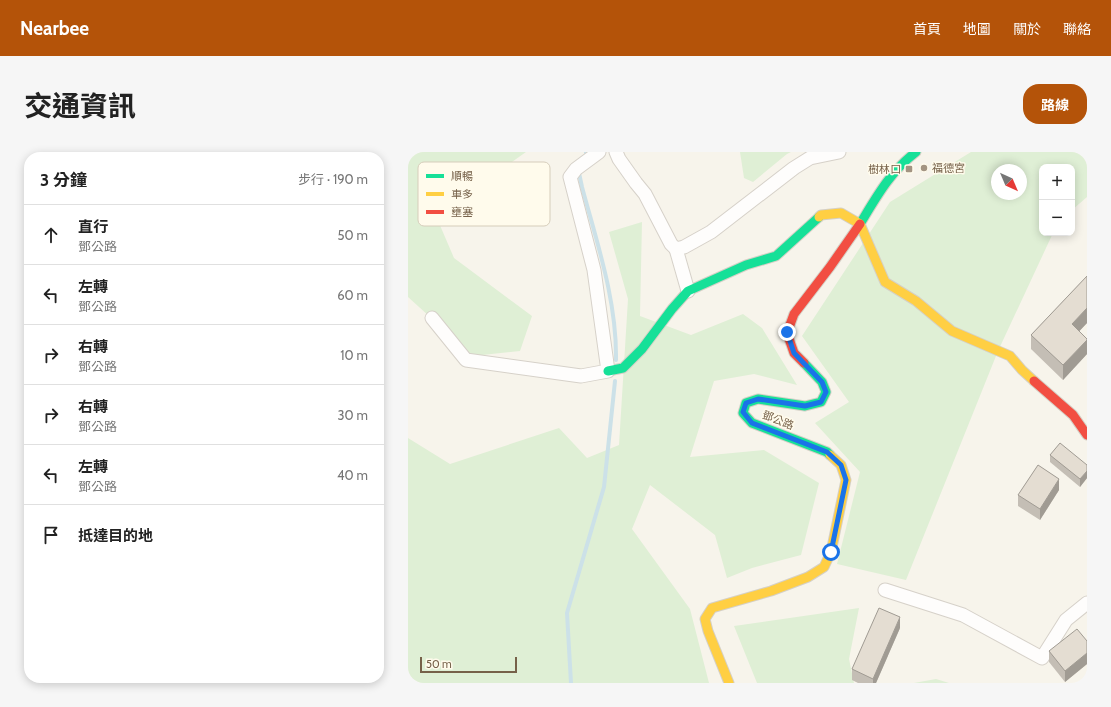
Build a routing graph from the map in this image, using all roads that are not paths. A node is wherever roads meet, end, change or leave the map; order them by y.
1 (599, 152) edge
2 (616, 152) edge
3 (838, 152) edge
4 (916, 152) edge
5 (860, 224) junction
6 (676, 249) junction
7 (688, 291) junction
8 (432, 318) dead end
9 (608, 372) junction
10 (1087, 435) edge
11 (885, 590) dead end
12 (1087, 603) edge
13 (729, 683) edge

1 - 9 street
2 - 6 street
3 - 6 street
4 - 5 street, 鄧公路
5 - 7 street
5 - 10 street
5 - 13 street, 鄧公路
6 - 7 street
7 - 9 street
8 - 9 street
11 - 12 street

